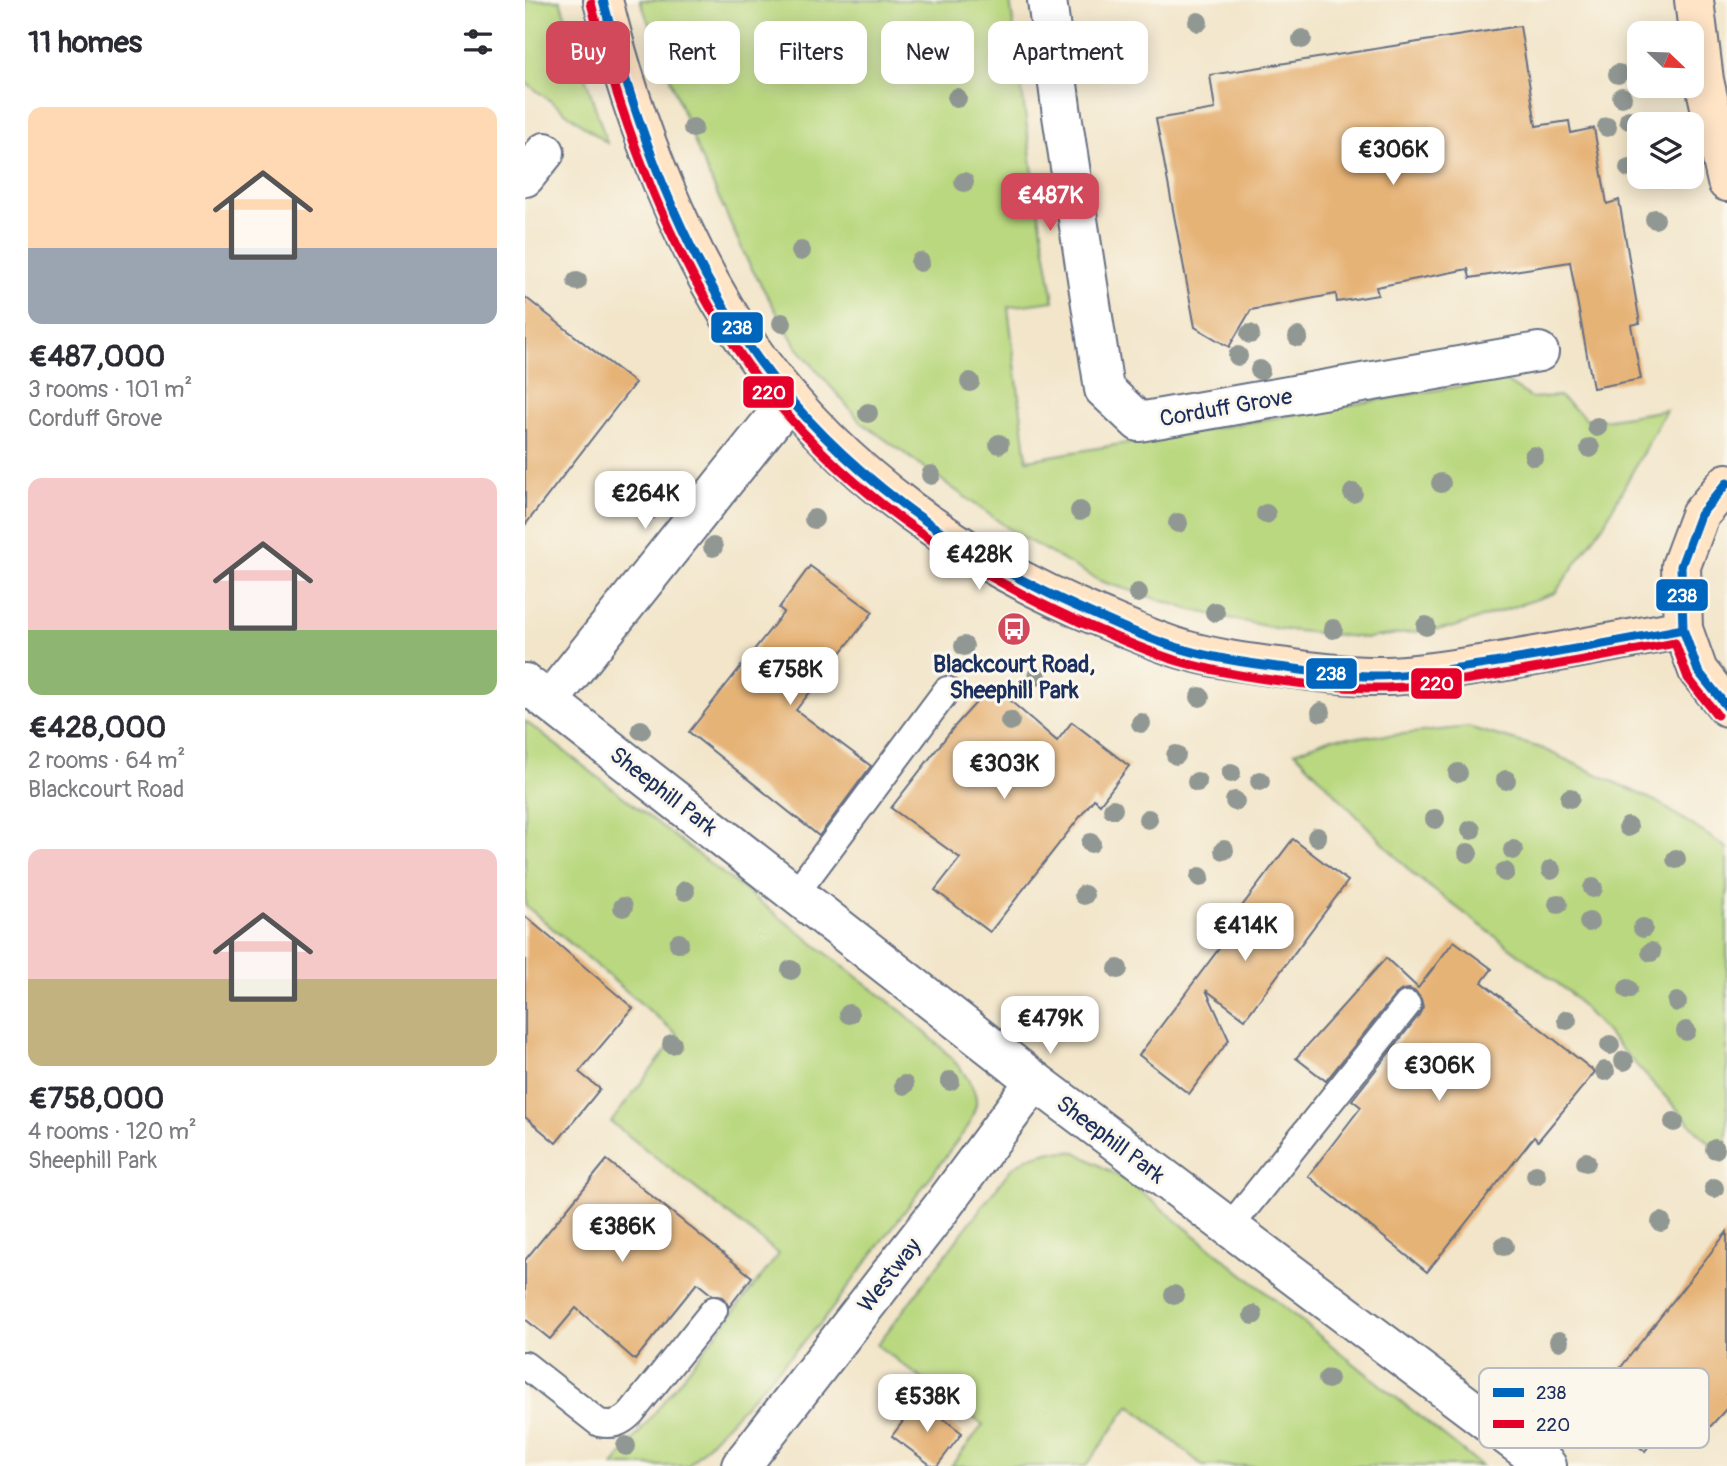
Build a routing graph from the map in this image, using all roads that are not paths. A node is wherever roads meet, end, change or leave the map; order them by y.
1 (603, 0) edge
2 (1693, 0) edge
3 (1054, 1) edge
4 (1727, 182) edge
5 (1539, 352) dead end
6 (790, 399) junction
7 (1727, 484) edge
8 (1683, 629) junction
9 (947, 690) dead end
10 (537, 692) edge
11 (1727, 707) edge
12 (795, 894) junction
13 (1407, 1005) dead end
14 (1035, 1082) junction
15 (1229, 1228) junction
16 (715, 1310) dead end
17 (525, 1365) edge
18 (1479, 1415) edge
19 (1523, 1448) edge
20 (741, 1466) edge
21 (1547, 1466) edge

1 - 6 street
2 - 4 street
3 - 5 street, Corduff Grove
6 - 8 street
6 - 10 street, Sheephill Park
7 - 8 street
8 - 11 street
9 - 12 lane
10 - 12 street, Sheephill Park
12 - 14 street, Sheephill Park
13 - 15 lane
14 - 15 street, Sheephill Park
14 - 20 street, Westway
15 - 18 street, Sheephill Park
16 - 17 lane
19 - 21 street, Sheephill Park

